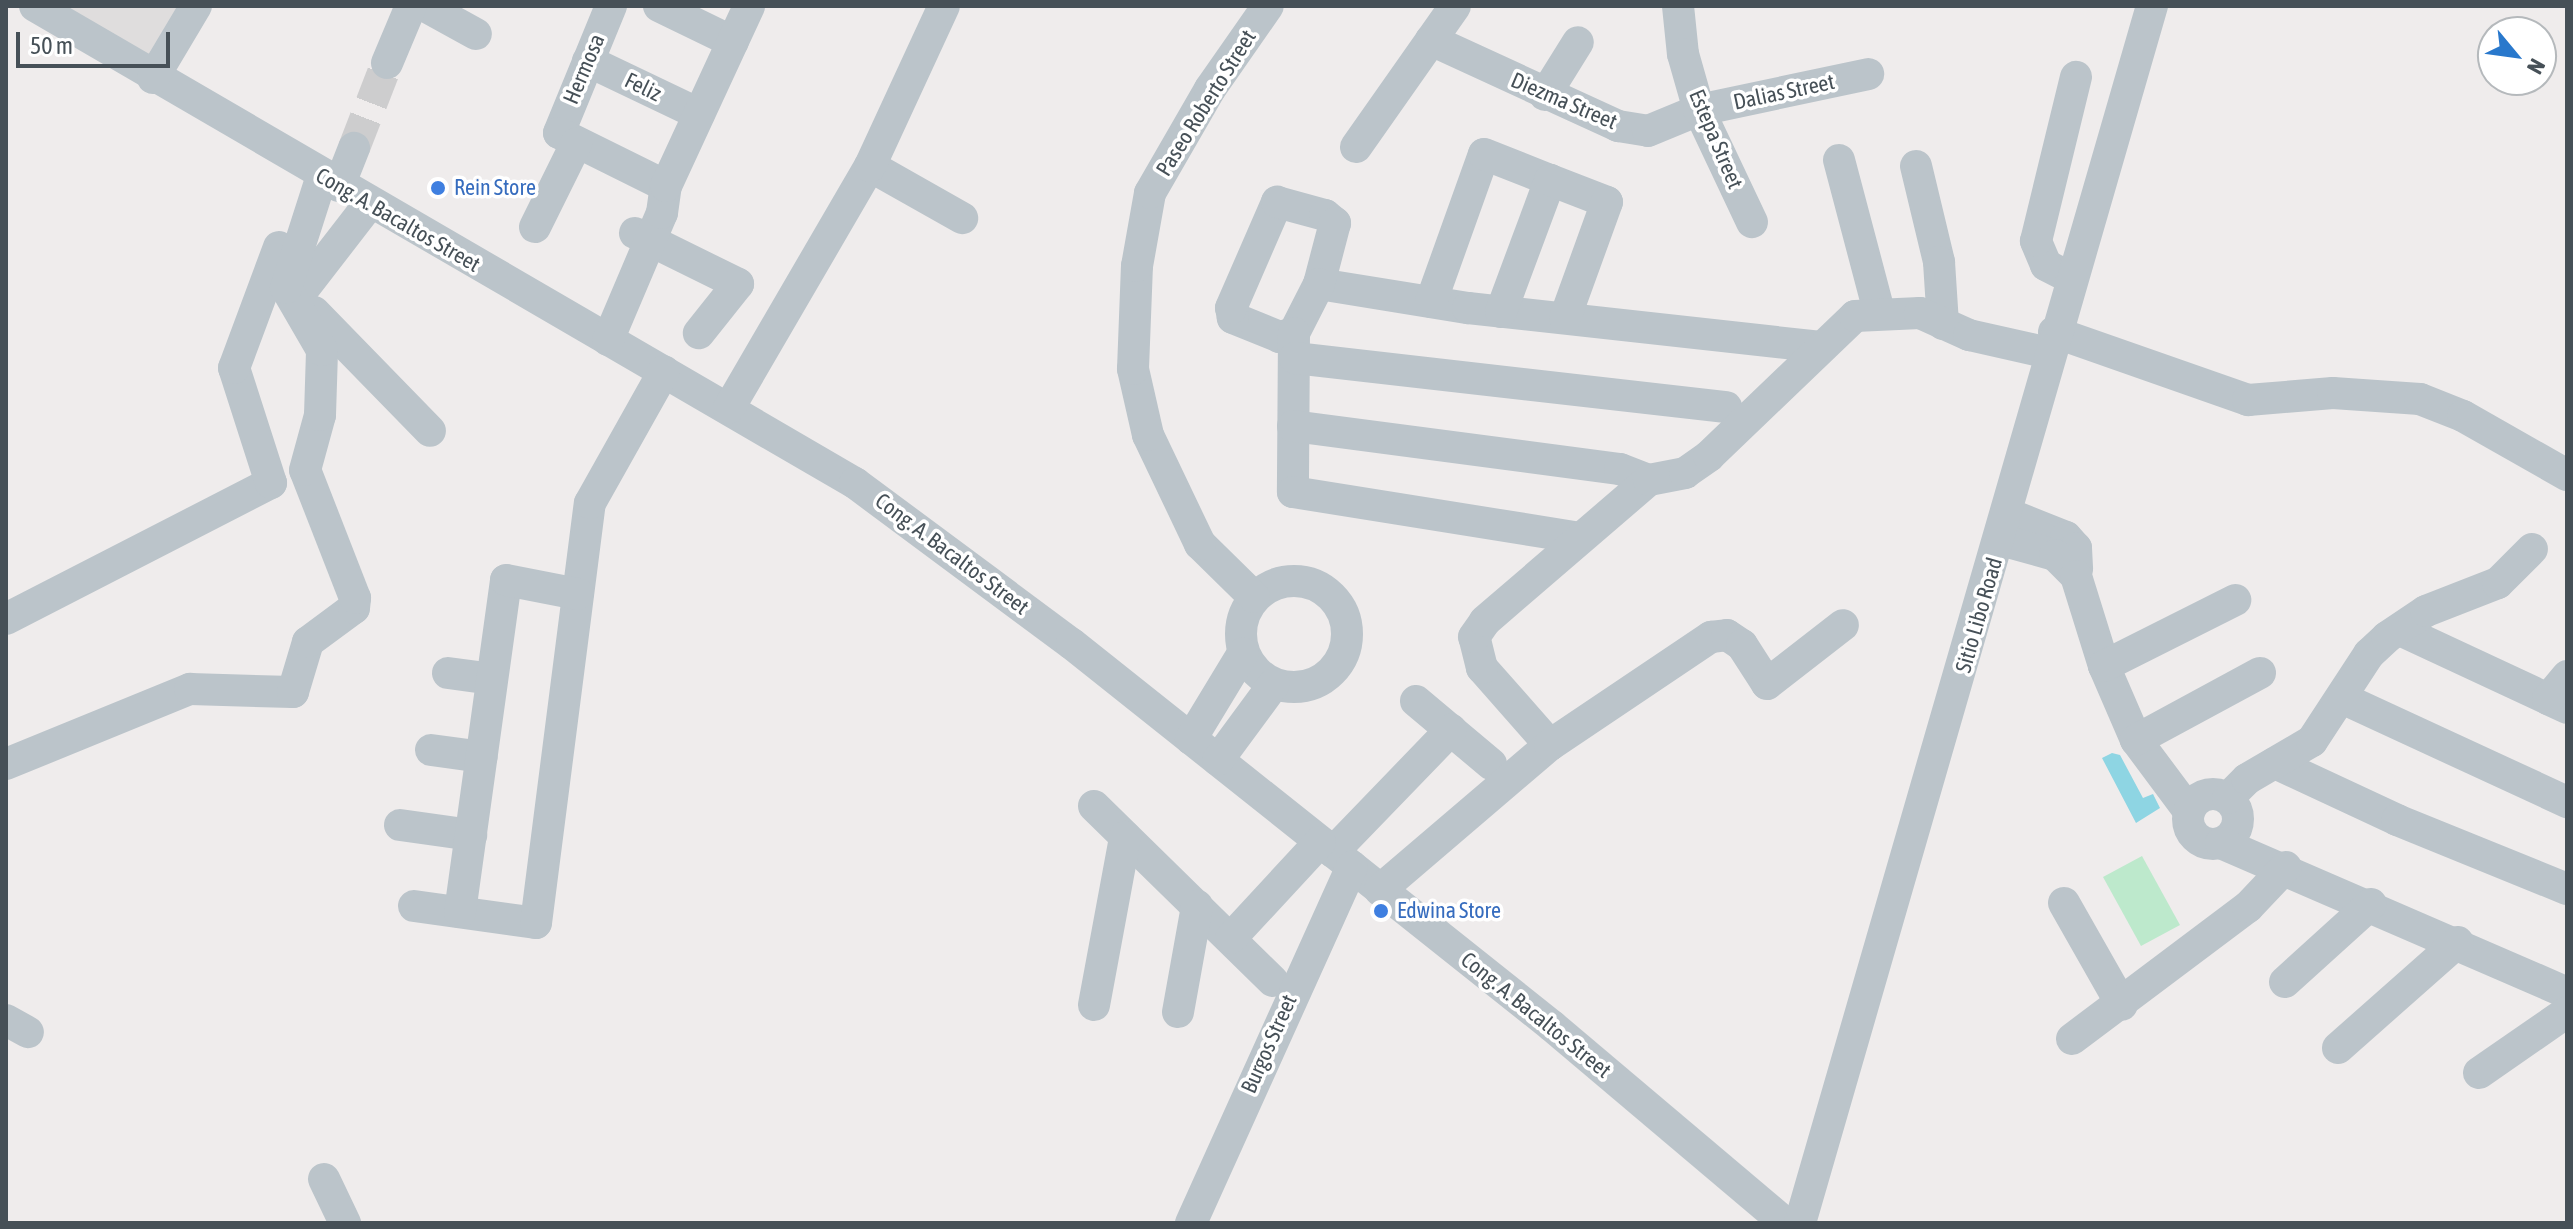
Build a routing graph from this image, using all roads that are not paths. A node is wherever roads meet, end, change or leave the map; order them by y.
1 (35, 6) edge
2 (196, 6) edge
3 (411, 6) edge
4 (425, 6) edge
5 (611, 6) edge
6 (659, 6) edge
7 (749, 6) edge
8 (944, 6) edge
9 (1268, 6) edge
10 (1455, 6) edge
11 (1678, 6) edge
12 (2152, 6) edge
13 (476, 34) dead end
14 (1431, 40) junction
15 (733, 42) junction
16 (1578, 42) dead end
17 (588, 61) junction
18 (387, 63) tunnel mouth
19 (1868, 74) dead end
20 (2076, 77) dead end
21 (153, 78) junction
22 (1545, 95) junction
23 (1699, 110) junction
24 (699, 114) junction
25 (567, 138) junction
26 (1356, 147) dead end
27 (354, 148) tunnel mouth
28 (1839, 160) dead end
29 (870, 166) junction
30 (1916, 166) dead end
31 (324, 177) junction
32 (1550, 180) junction
33 (666, 186) junction
34 (369, 204) junction
35 (962, 218) dead end
36 (1752, 222) dead end
37 (535, 227) dead end
38 (643, 237) junction
39 (2071, 278) junction
40 (1319, 284) junction
41 (292, 292) junction
42 (1431, 302) junction
43 (1879, 311) junction
44 (1501, 312) junction
45 (1565, 318) junction
46 (1943, 324) junction
47 (699, 333) dead end
48 (599, 334) junction
49 (2052, 343) junction
50 (1295, 346) junction
51 (1821, 347) junction
52 (664, 371) junction
53 (1726, 407) dead end
54 (729, 408) junction
55 (1293, 426) junction
56 (430, 431) dead end
57 (2567, 475) edge
58 (1649, 480) junction
59 (2007, 520) junction
60 (1580, 538) junction
61 (2532, 549) dead end
62 (578, 594) junction
63 (1254, 597) junction
64 (2235, 600) dead end
65 (6, 619) edge
66 (1843, 625) dead end
67 (2400, 630) junction
68 (1243, 653) junction
69 (2104, 666) junction
70 (448, 673) dead end
71 (2260, 673) dead end
72 (492, 679) junction
73 (1274, 684) junction
74 (2561, 695) edge
75 (2344, 699) junction
76 (1416, 701) dead end
77 (1451, 730) junction
78 (1191, 739) junction
79 (2136, 740) junction
80 (1550, 745) junction
81 (431, 750) dead end
82 (482, 757) junction
83 (1218, 760) junction
84 (2275, 763) junction
85 (6, 764) edge
86 (1491, 764) dead end
87 (2228, 798) junction
88 (2567, 802) edge
89 (1094, 806) dead end
90 (2189, 811) junction
91 (400, 825) dead end
92 (471, 835) junction
93 (1125, 837) junction
94 (2221, 843) junction
95 (1335, 854) junction
96 (2286, 867) junction
97 (2567, 889) edge
98 (1380, 890) junction
99 (2064, 903) dead end
100 (2371, 904) junction
101 (414, 906) dead end
102 (1197, 906) junction
103 (460, 912) junction
104 (1231, 938) junction
105 (2458, 942) junction
106 (1273, 981) dead end
107 (2285, 982) dead end
108 (2567, 993) edge
109 (1094, 1005) dead end
110 (2122, 1005) junction
111 (1178, 1012) dead end
112 (2567, 1012) edge
113 (2072, 1039) dead end
114 (2338, 1048) dead end
115 (2479, 1073) dead end
116 (324, 1179) dead end
117 (345, 1223) edge
118 (1191, 1223) edge
119 (1785, 1223) edge
120 (1800, 1223) edge

1 - 21 street, Cong. A. Bacaltos Street
2 - 21 street
3 - 18 street
4 - 13 street
5 - 17 street, Hermosa
6 - 15 street
7 - 15 street
8 - 29 street
9 - 63 street, Paseo Roberto Street
10 - 14 street
11 - 23 street, Estepa Street
12 - 39 street, Sitio Libo Road
14 - 22 street, Diezma Street
14 - 26 street
15 - 24 street
16 - 22 street
17 - 24 street, Feliz
17 - 25 street, Hermosa
19 - 23 street, Dalias Street
20 - 39 street
21 - 31 street, Cong. A. Bacaltos Street
22 - 23 street, Diezma Street
23 - 36 street, Estepa Street
24 - 33 street
25 - 33 street
25 - 37 street, Hermosa
27 - 31 street
28 - 43 street
29 - 35 street
29 - 54 street
30 - 46 street
31 - 34 street, Cong. A. Bacaltos Street
31 - 41 street
31 - 65 street
32 - 42 street
32 - 44 street
32 - 45 street
33 - 38 street
34 - 41 street
34 - 48 street, Cong. A. Bacaltos Street
38 - 47 street
38 - 48 street
39 - 49 street, Sitio Libo Road
40 - 42 street
40 - 50 street
40 - 50 street
41 - 56 street
41 - 85 street
42 - 44 street
43 - 46 street
43 - 51 street
44 - 45 street
45 - 51 street
46 - 49 street
48 - 52 street, Cong. A. Bacaltos Street
49 - 57 street
49 - 59 street, Sitio Libo Road
50 - 53 street
50 - 55 street
51 - 58 street
52 - 54 street, Cong. A. Bacaltos Street
52 - 62 street
54 - 78 street, Cong. A. Bacaltos Street
55 - 58 street
55 - 60 street
58 - 60 street
59 - 69 street
59 - 120 street, Sitio Libo Road
60 - 80 street
61 - 67 street
62 - 72 street
62 - 103 street
63 - 68 street
63 - 73 street
64 - 69 street
66 - 80 street
67 - 74 street
67 - 75 street
68 - 73 street
68 - 78 street
69 - 79 street
70 - 72 street
71 - 79 street
72 - 82 street
73 - 83 street
75 - 84 street
75 - 88 street
76 - 77 street
77 - 86 street
77 - 95 street
78 - 83 street, Cong. A. Bacaltos Street
79 - 90 street
80 - 98 street
81 - 82 street
82 - 92 street
83 - 95 street, Cong. A. Bacaltos Street
84 - 87 street
84 - 97 street
87 - 90 street
87 - 94 street
89 - 93 street
90 - 94 street
91 - 92 street
92 - 103 street
93 - 102 street
93 - 109 street
94 - 96 street
95 - 98 street, Cong. A. Bacaltos Street
95 - 104 street
95 - 118 street, Burgos Street
96 - 100 street
96 - 110 street
98 - 119 street, Cong. A. Bacaltos Street
99 - 110 street
100 - 105 street
100 - 107 street
101 - 103 street
102 - 104 street
102 - 111 street
104 - 106 street
105 - 108 street
105 - 114 street
110 - 113 street
112 - 115 street
116 - 117 street

